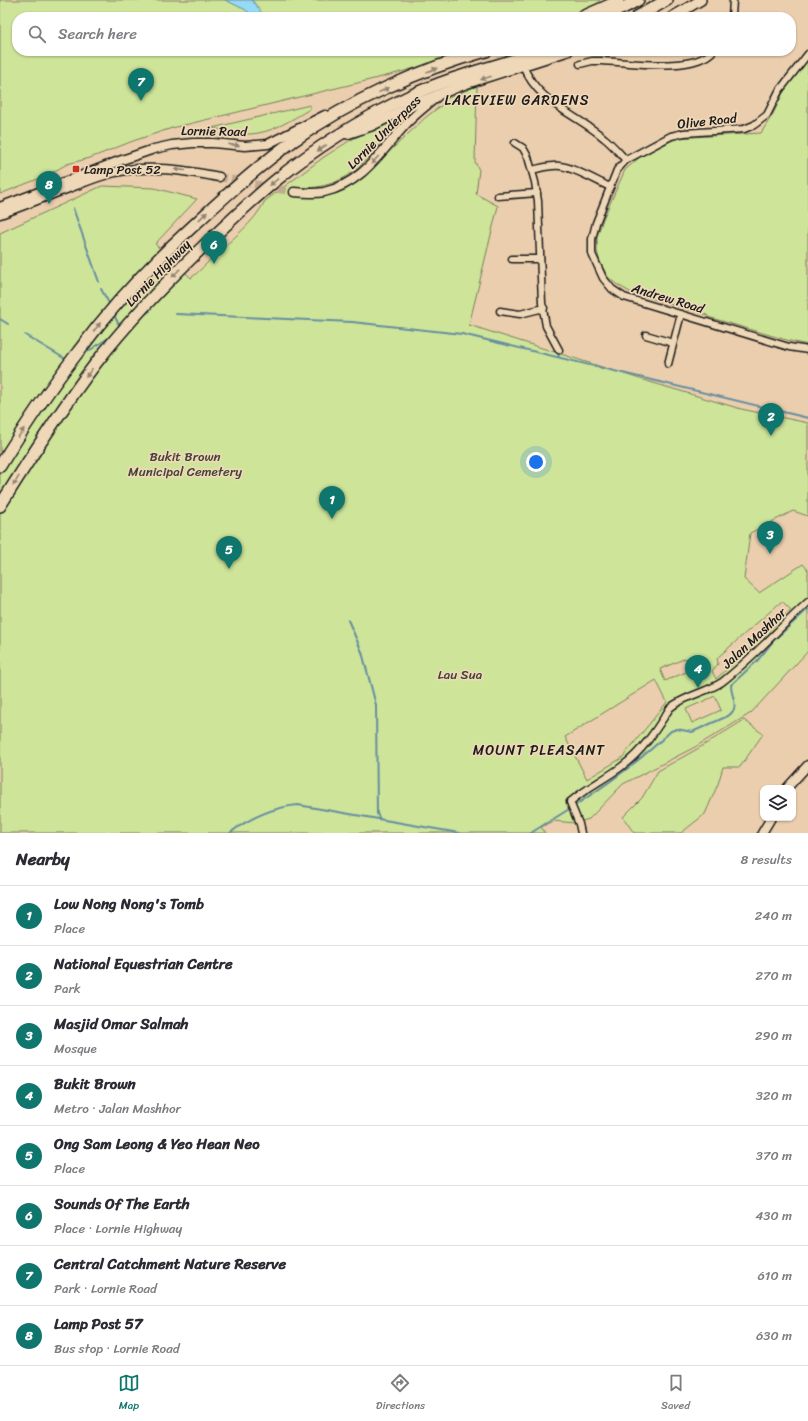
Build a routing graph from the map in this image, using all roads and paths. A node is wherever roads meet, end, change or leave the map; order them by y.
1 (619, 0) edge
2 (638, 0) edge
3 (667, 0) edge
4 (701, 0) edge
5 (733, 0) edge
6 (591, 12) edge
7 (612, 12) edge
8 (646, 12) edge
9 (681, 12) edge
10 (732, 12) edge
11 (808, 54) edge
12 (470, 56) edge
13 (527, 56) edge
14 (552, 56) edge
15 (706, 56) edge
16 (580, 64) dead end
17 (523, 65) junction
18 (442, 93) junction
19 (358, 102) junction
20 (338, 136) junction
21 (514, 143) dead end
22 (626, 160) junction
23 (532, 170) junction
24 (219, 177) tunnel mouth
25 (610, 187) junction
26 (294, 192) tunnel mouth
27 (536, 193) junction
28 (498, 196) dead end
29 (0, 207) edge
30 (0, 214) edge
31 (512, 259) dead end
32 (540, 259) junction
33 (544, 308) junction
34 (500, 311) dead end
35 (681, 314) junction
36 (646, 335) dead end
37 (673, 343) junction
38 (559, 350) dead end
39 (808, 350) edge
40 (668, 364) dead end
41 (0, 466) edge
42 (0, 506) edge
43 (808, 602) edge
44 (808, 765) edge
45 (790, 785) edge
46 (769, 821) edge
47 (581, 833) edge
48 (762, 833) edge

1 - 6 main road
2 - 7 highway
3 - 8 highway
4 - 9 main road
5 - 10 street
11 - 22 street, Olive Road
19 -> 12 highway, Lornie Highway
13 - 20 highway, Lornie Highway
14 - 17 main road
15 - 16 street
17 -> 18 main road
17 - 22 street
18 - 20 main road
18 -> 26 street, Lornie Underpass
29 -> 19 street, Lornie Road
41 -> 19 highway, Lornie Highway
20 -> 42 highway, Lornie Highway
21 - 23 street
22 - 25 street, Andrew Road
23 - 25 street
23 - 27 street
24 -> 30 street
25 - 35 street, Andrew Road
27 - 28 street
27 - 32 street
31 - 32 street
32 - 33 street
33 - 34 street
33 - 38 street
35 - 37 street
35 - 39 street, Andrew Road
36 - 37 street
37 - 40 street
43 - 47 street, Jalan Mashhor
44 - 45 street
46 - 48 street

